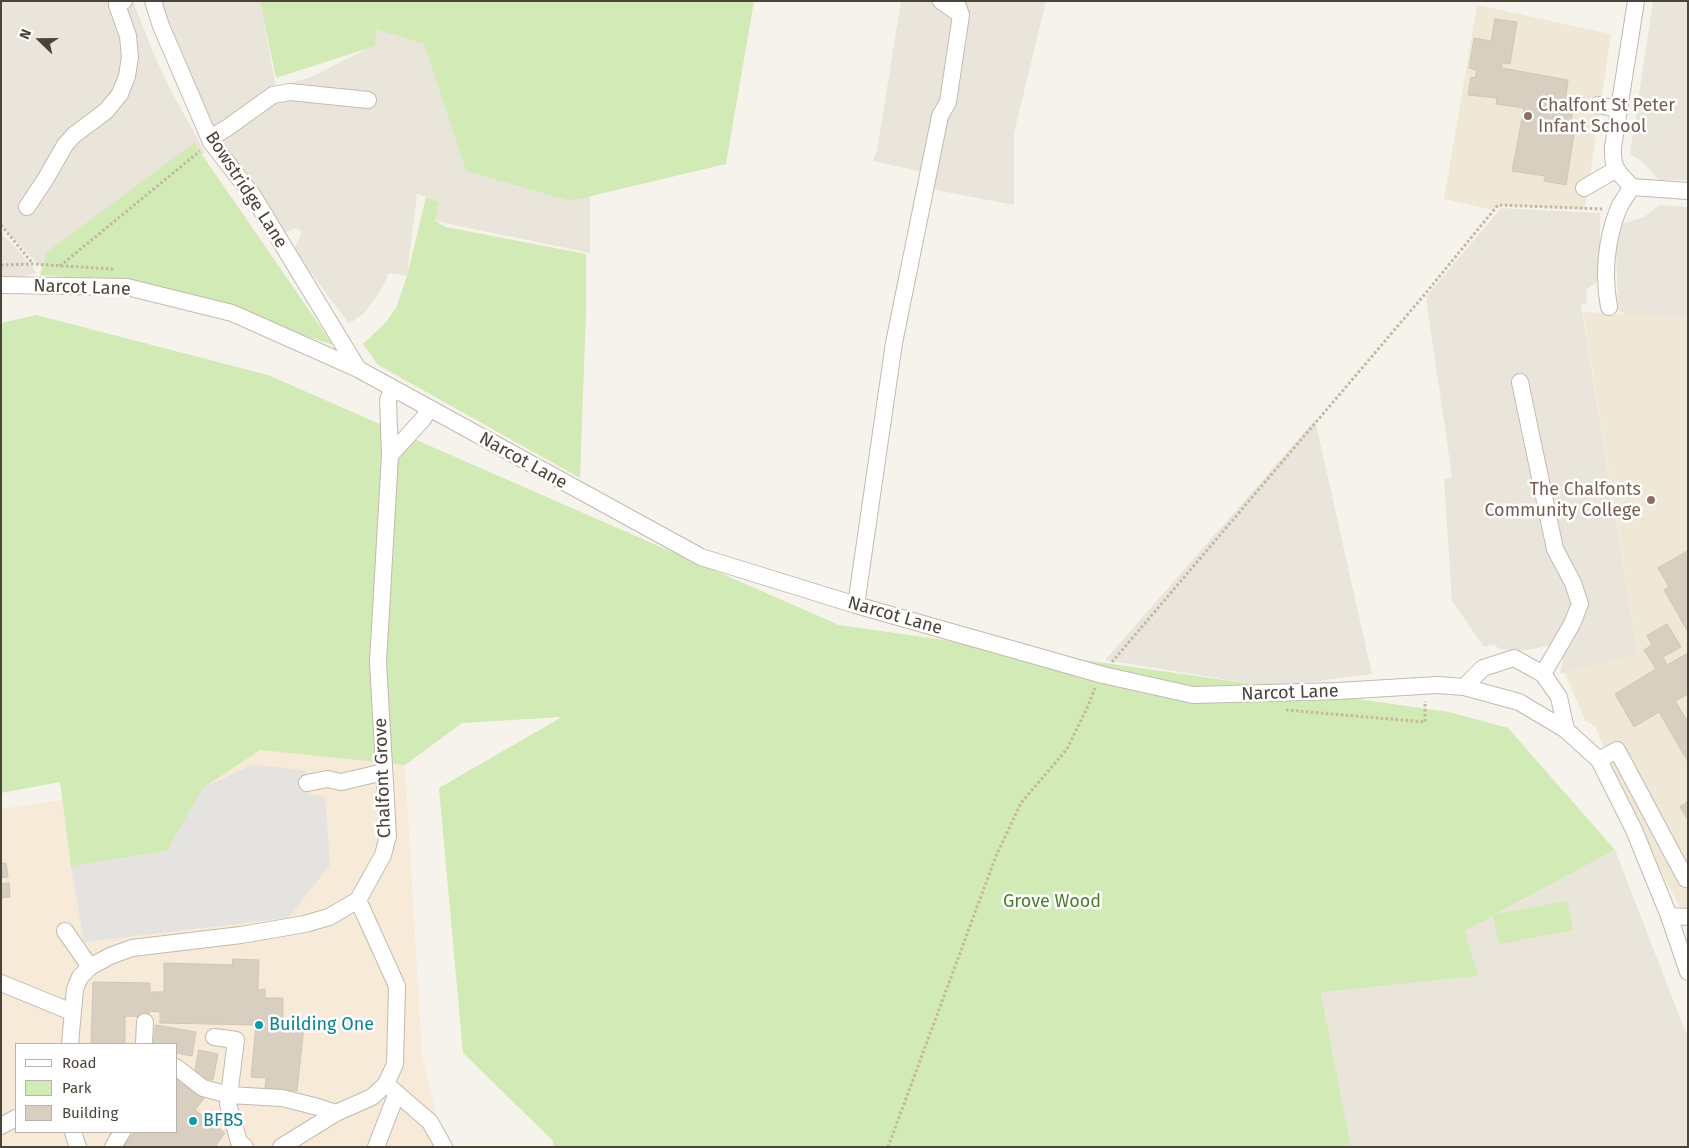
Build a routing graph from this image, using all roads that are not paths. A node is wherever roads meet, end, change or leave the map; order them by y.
1 (124, 1) edge
2 (153, 1) edge
3 (941, 1) edge
4 (1636, 1) edge
5 (959, 8) edge
6 (368, 100) dead end
7 (1598, 105) dead end
8 (1618, 110) junction
9 (210, 140) junction
10 (1616, 170) junction
11 (1632, 187) junction
12 (1584, 188) dead end
13 (1688, 192) edge
14 (28, 207) dead end
15 (1, 285) edge
16 (1609, 307) dead end
17 (358, 370) junction
18 (1520, 382) dead end
19 (392, 390) junction
20 (429, 409) junction
21 (390, 455) junction
22 (856, 605) junction
23 (1543, 674) junction
24 (1464, 687) junction
25 (1566, 730) junction
26 (1599, 760) junction
27 (384, 772) junction
28 (307, 782) dead end
29 (1686, 879) dead end
30 (358, 900) junction
31 (1669, 916) junction
32 (1688, 917) edge
33 (65, 931) dead end
34 (90, 967) junction
35 (1688, 972) edge
36 (1, 983) edge
37 (72, 1012) junction
38 (145, 1022) dead end
39 (214, 1037) dead end
40 (70, 1043) edge
41 (144, 1043) edge
42 (178, 1068) edge
43 (392, 1089) junction
44 (228, 1095) junction
45 (336, 1114) junction
46 (15, 1119) edge
47 (1, 1126) edge
48 (73, 1133) edge
49 (121, 1133) edge
50 (78, 1147) edge
51 (113, 1147) edge
52 (245, 1147) edge
53 (282, 1147) edge
54 (376, 1147) edge
55 (444, 1147) edge

1 - 14 street
2 - 9 street, Bowstridge Lane
3 - 5 street
4 - 8 street
5 - 22 street
6 - 9 street
7 - 8 street
8 - 10 street
9 - 17 street, Bowstridge Lane
10 - 11 street
10 - 12 street
11 - 13 street
11 - 16 street
15 - 17 street, Narcot Lane
17 - 19 street, Narcot Lane
18 - 23 street
19 - 20 street, Narcot Lane
19 - 21 street, Chalfont Grove
20 - 21 street
20 - 22 street, Narcot Lane
21 - 27 street, Chalfont Grove
22 - 24 street, Narcot Lane
23 - 24 street
23 - 25 street
24 - 25 street, Narcot Lane
25 - 26 street, Narcot Lane
26 - 29 street
26 - 31 street, Narcot Lane
27 - 28 street
27 - 30 street, Chalfont Grove
30 - 34 street
30 - 43 street
31 - 32 street
31 - 35 street, Narcot Lane
33 - 34 street
34 - 37 street
36 - 37 street
37 - 40 street
38 - 41 street
39 - 44 street
42 - 44 street
43 - 45 street
43 - 54 street
43 - 55 street
44 - 45 street
44 - 52 street
45 - 53 street
46 - 47 street
48 - 50 street
49 - 51 street

